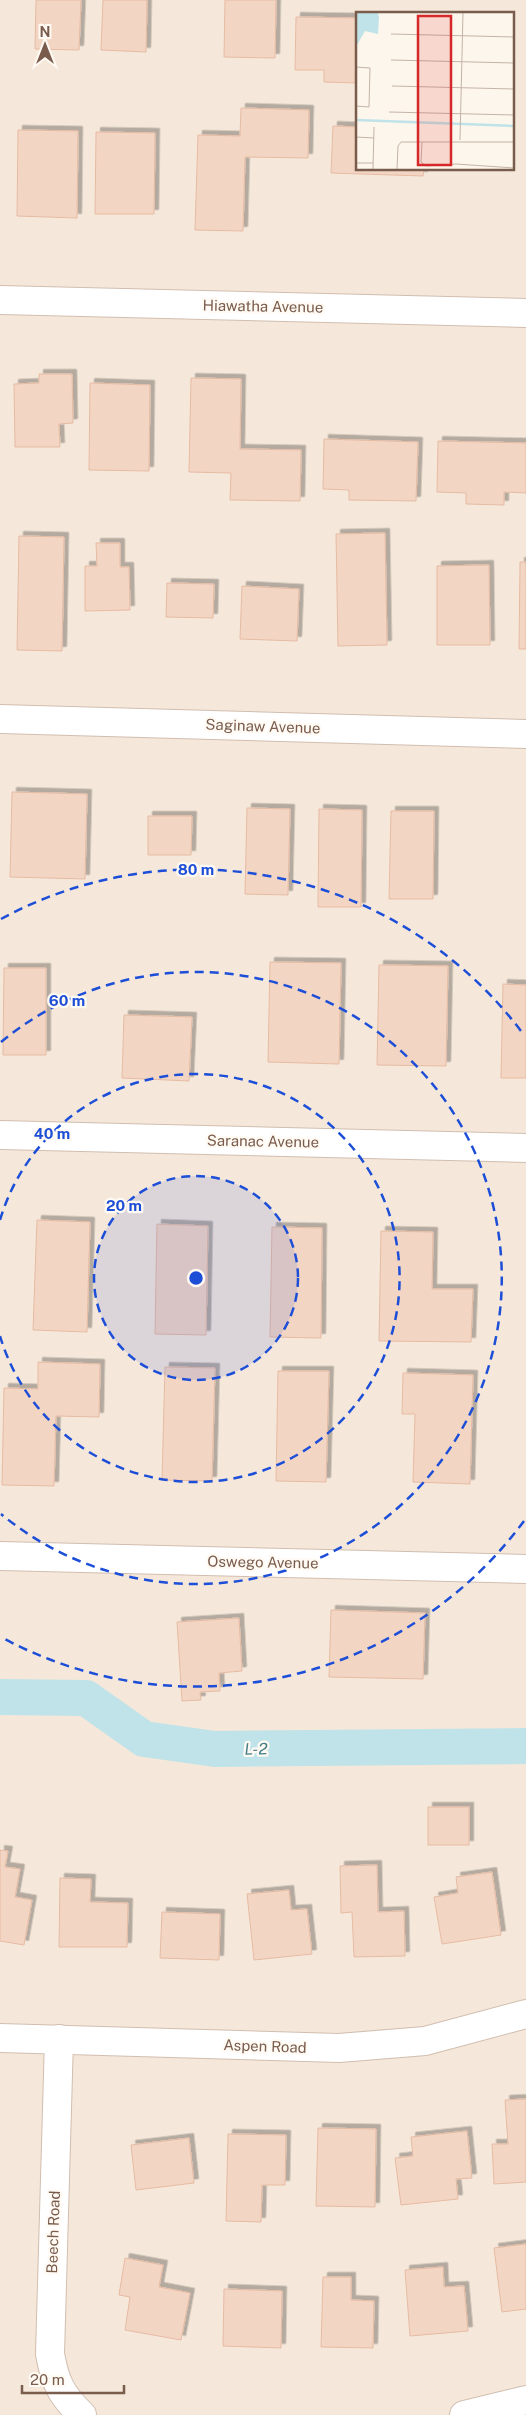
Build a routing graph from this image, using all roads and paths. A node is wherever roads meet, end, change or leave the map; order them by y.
1 (0, 300) edge
2 (526, 313) edge
3 (0, 719) edge
4 (526, 734) edge
5 (0, 1135) edge
6 (526, 1148) edge
7 (0, 1556) edge
8 (526, 1569) edge
9 (526, 2014) edge
10 (0, 2038) edge
11 (59, 2040) junction
12 (526, 2400) edge
13 (82, 2415) edge
14 (464, 2415) edge

1 - 2 street, Hiawatha Avenue
3 - 4 street, Saginaw Avenue
5 - 6 street, Saranac Avenue
7 - 8 street, Oswego Avenue
9 - 11 street, Aspen Road
10 - 11 street, Aspen Road
11 - 13 street, Beech Road
12 - 14 street

